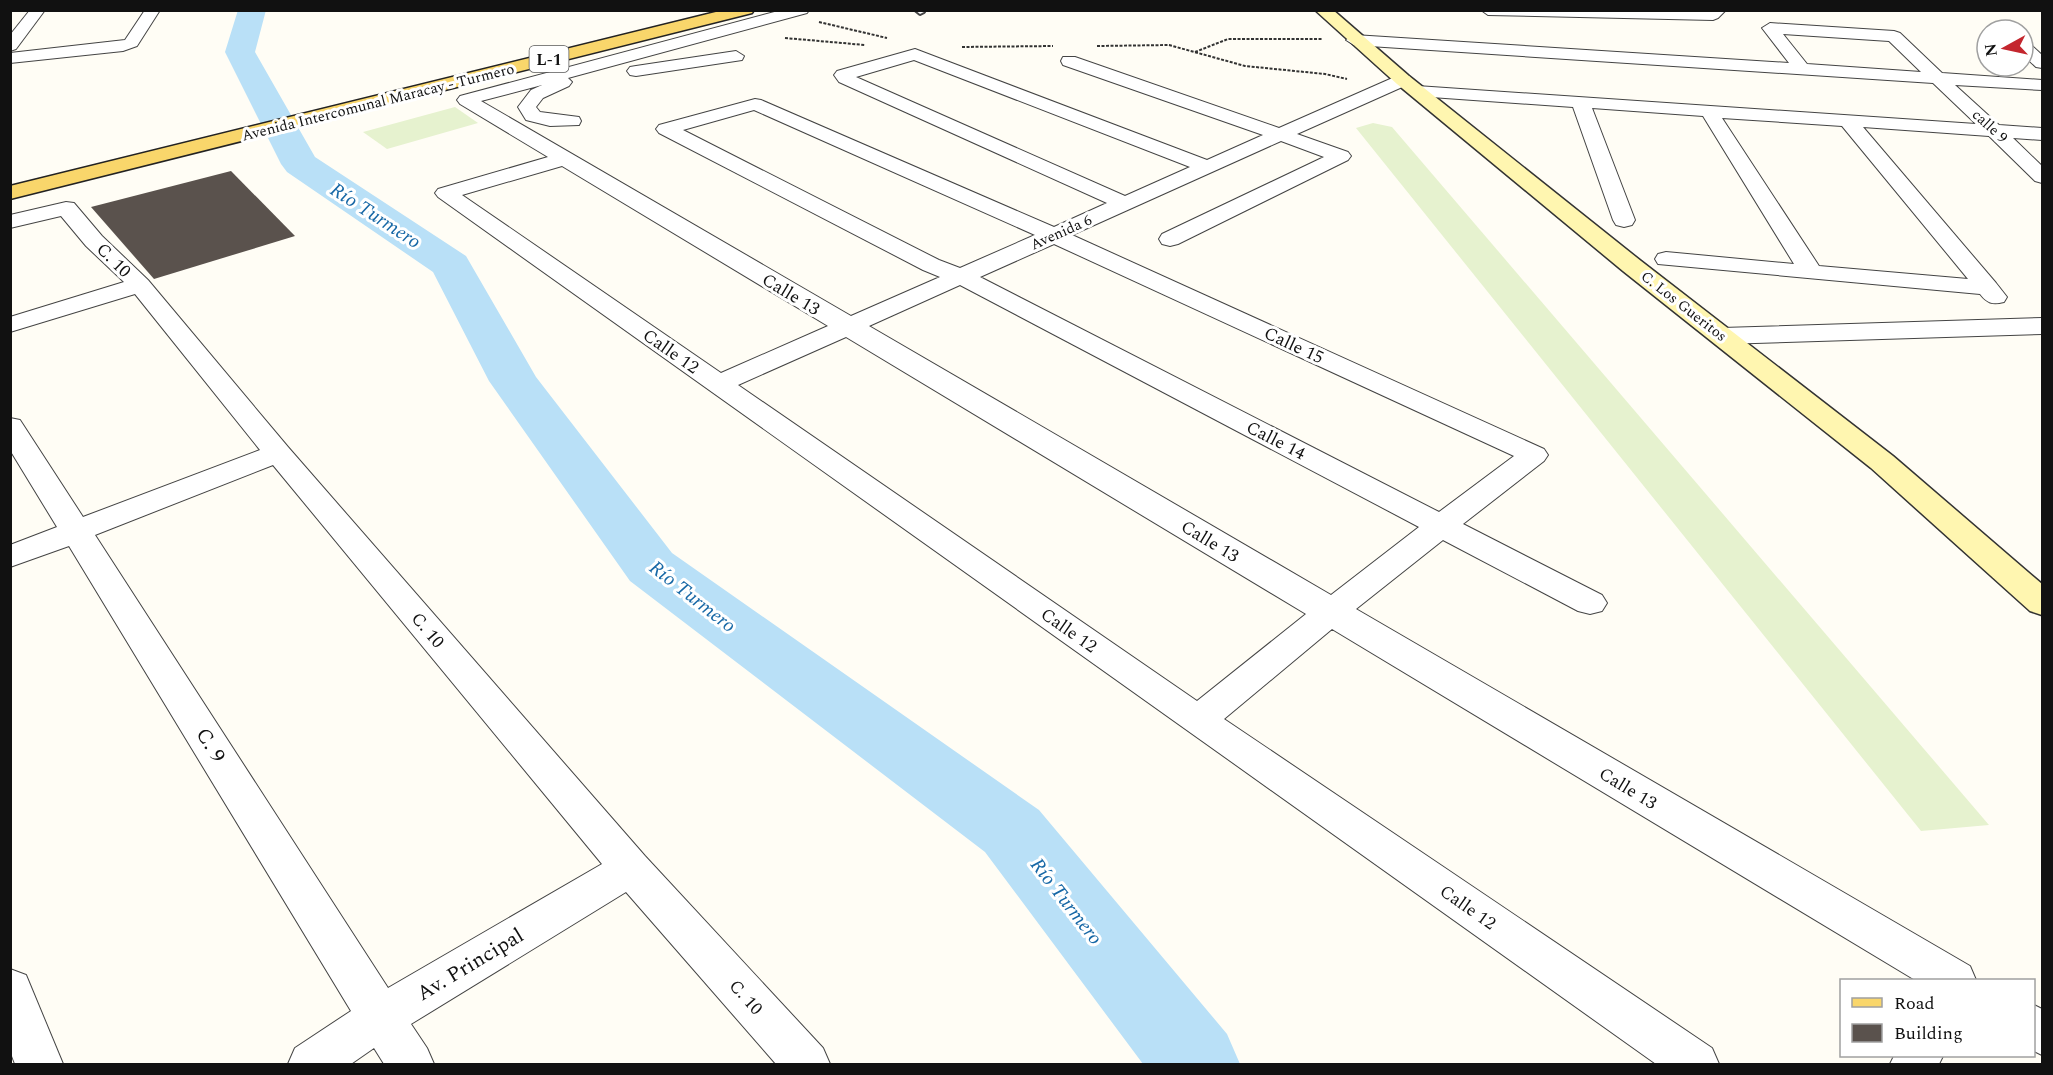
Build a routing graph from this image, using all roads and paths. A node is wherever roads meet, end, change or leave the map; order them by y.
1 (38, 10) edge
2 (153, 10) edge
3 (699, 10) edge
4 (746, 10) edge
5 (1323, 10) edge
6 (1488, 10) edge
7 (1719, 10) edge
8 (796, 12) edge
9 (1601, 12) edge
10 (893, 39) dead end
11 (1354, 40) junction
12 (1555, 42) junction
13 (10, 45) edge
14 (641, 52) junction
15 (1194, 52) dead end
16 (736, 56) dead end
17 (10, 58) edge
18 (1069, 61) dead end
19 (1681, 61) junction
20 (657, 68) junction
21 (1802, 69) junction
22 (1935, 78) junction
23 (2043, 85) edge
24 (1410, 86) junction
25 (350, 103) junction
26 (1581, 104) junction
27 (1710, 113) junction
28 (572, 121) dead end
29 (1848, 121) junction
30 (1997, 131) junction
31 (1280, 134) junction
32 (2043, 134) edge
33 (198, 140) junction
34 (564, 159) junction
35 (1207, 167) junction
36 (2043, 177) edge
37 (10, 180) edge
38 (10, 193) edge
39 (1124, 203) junction
40 (1623, 220) dead end
41 (10, 222) edge
42 (1053, 235) junction
43 (1170, 238) dead end
44 (1666, 259) dead end
45 (1812, 273) junction
46 (962, 277) junction
47 (140, 285) junction
48 (1988, 288) junction
49 (2006, 311) dead end
50 (10, 325) edge
51 (2043, 326) edge
52 (846, 327) junction
53 (1722, 336) junction
54 (719, 384) junction
55 (10, 426) edge
56 (278, 453) junction
57 (1442, 525) junction
58 (77, 532) junction
59 (10, 557) edge
60 (2035, 589) edge
61 (1590, 603) dead end
62 (1329, 612) junction
63 (1198, 720) junction
64 (630, 867) junction
65 (1951, 979) edge
66 (10, 989) edge
67 (381, 1017) junction
68 (39, 1065) edge
69 (312, 1065) edge
70 (410, 1065) edge
71 (806, 1065) edge
72 (1695, 1065) edge

1 - 13 street
2 - 17 street
3 - 25 main road, Avenida Intercomunal Maracay - Turmero / L-1
4 - 25 main road, Avenida Intercomunal Maracay - Turmero / L-1
5 - 11 street, C. Los Gueritos
6 - 9 street
7 - 9 street
8 - 10 path
8 - 14 street
11 - 12 street
11 - 15 path
11 - 24 street, C. Los Gueritos
12 - 19 street
12 - 19 street
14 - 20 street
14 - 34 street, Calle 13
16 - 20 street
18 - 31 street
19 - 21 street
20 - 28 street
21 - 22 street
21 - 22 street, calle 9
22 - 23 street
22 - 30 street, calle 9
24 - 26 street
24 - 31 street, Avenida 6
24 - 53 street, C. Los Gueritos
25 - 33 main road, Avenida Intercomunal Maracay - Turmero / L-1
26 - 27 street
26 - 40 street
27 - 29 street
27 - 45 street
29 - 30 street
29 - 48 street
30 - 32 street
30 - 36 street, calle 9
31 - 35 street, Avenida 6
31 - 43 street
33 - 37 main road, Avenida Intercomunal Maracay - Turmero / L-1
33 - 38 main road, Avenida Intercomunal Maracay - Turmero / L-1
34 - 52 street, Calle 13
34 - 54 street, Calle 12
35 - 39 street, Avenida 6
35 - 39 street
39 - 42 street, Avenida 6
41 - 47 street, C. 10
42 - 46 street, Avenida 6
42 - 46 street, Calle 15
42 - 57 street, Calle 15
44 - 45 street
45 - 48 street
46 - 52 street, Avenida 6
46 - 57 street, Calle 14
47 - 50 street
47 - 56 street, C. 10
48 - 49 street
51 - 53 street
52 - 54 street, Avenida 6
52 - 62 street, Calle 13
53 - 60 street, C. Los Gueritos
54 - 63 street, Calle 12
55 - 58 street, C. 9
56 - 58 street
56 - 64 street, C. 10
57 - 61 street, Calle 14
57 - 62 street
58 - 59 street
58 - 67 street, C. 9
62 - 63 street
62 - 65 street, Calle 13
63 - 72 street, Calle 12
64 - 67 street, Av. Principal
64 - 71 street, C. 10
66 - 68 street
67 - 69 street, Av. Principal
67 - 70 street, C. 9

